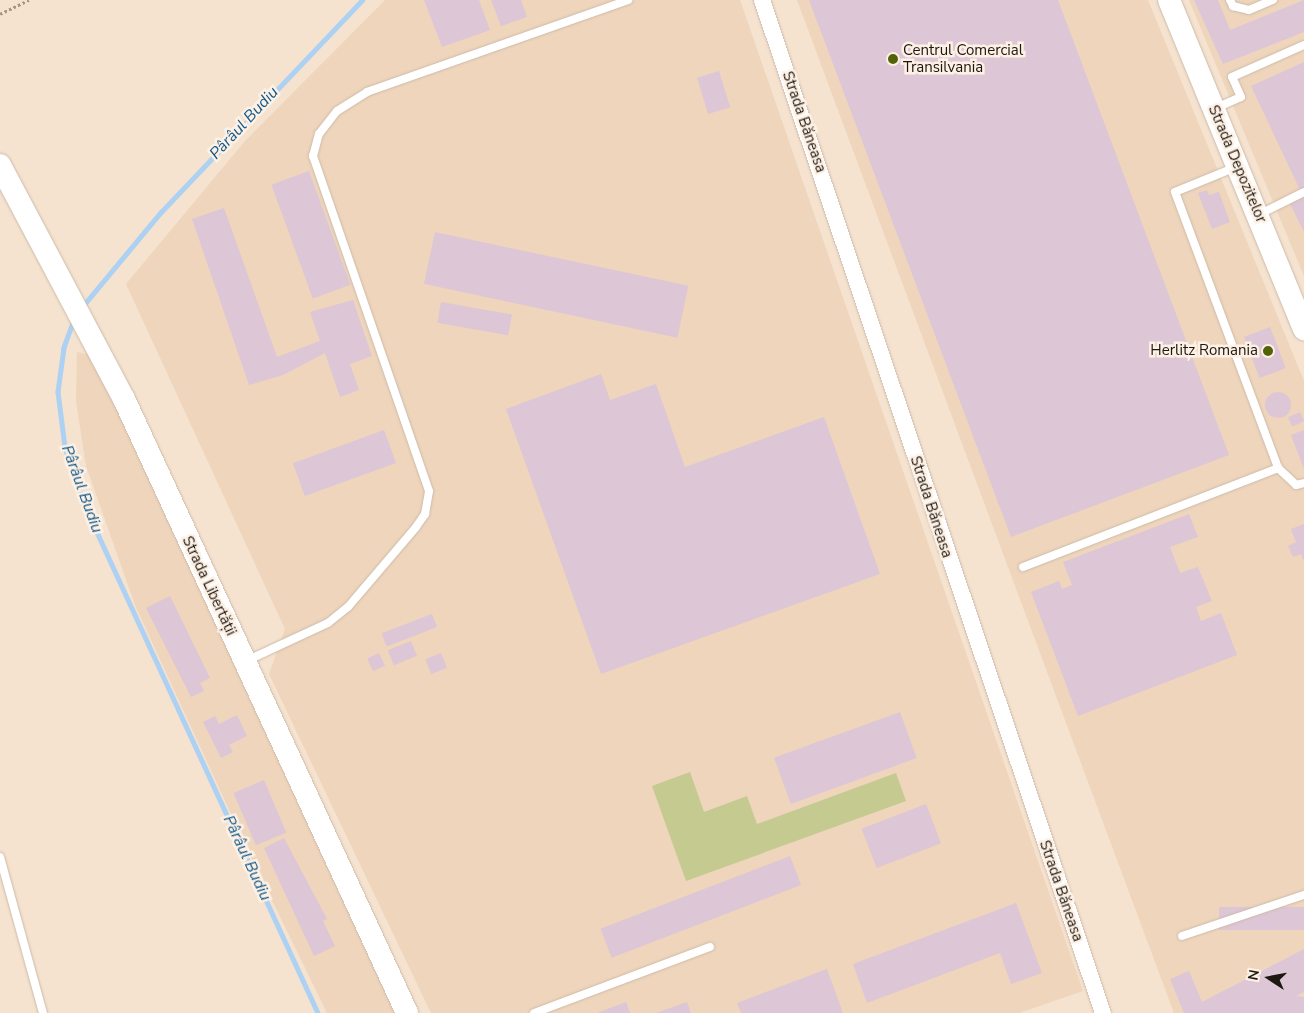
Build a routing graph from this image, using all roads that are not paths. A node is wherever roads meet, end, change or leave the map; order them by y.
1 (628, 0) edge
2 (762, 0) edge
3 (1169, 0) edge
4 (1230, 0) edge
5 (1273, 0) edge
6 (1304, 45) edge
7 (1214, 109) junction
8 (0, 165) edge
9 (1238, 166) junction
10 (1304, 192) edge
11 (1258, 214) junction
12 (1304, 329) edge
13 (1278, 468) junction
14 (1304, 483) edge
15 (1023, 568) dead end
16 (244, 662) junction
17 (0, 857) edge
18 (1304, 895) edge
19 (1182, 936) dead end
20 (710, 947) dead end
21 (43, 1013) edge
22 (407, 1013) edge
23 (534, 1013) edge
24 (1103, 1013) edge

1 - 16 lane
2 - 24 street, Strada Băneasa
3 - 7 main road, Strada Depozitelor
4 - 5 lane
6 - 7 lane
7 - 9 main road, Strada Depozitelor
8 - 16 main road, Strada Libertății
9 - 11 main road, Strada Depozitelor
9 - 13 lane
10 - 11 lane
11 - 12 main road, Strada Depozitelor
13 - 14 lane
13 - 15 lane
16 - 22 main road, Strada Libertății
17 - 21 lane
18 - 19 lane
20 - 23 lane

